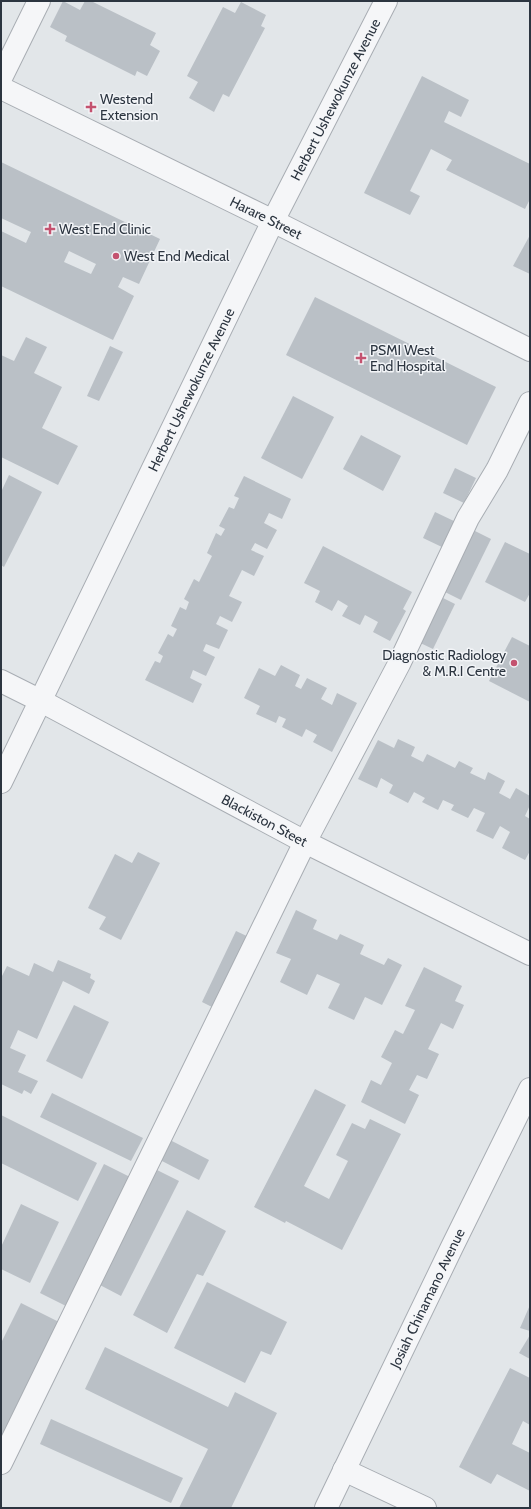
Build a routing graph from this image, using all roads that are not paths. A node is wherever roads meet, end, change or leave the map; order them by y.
1 (39, 1) edge
2 (386, 1) edge
3 (1, 78) edge
4 (1, 88) edge
5 (273, 222) junction
6 (530, 350) edge
7 (530, 403) edge
8 (1, 681) edge
9 (41, 701) junction
10 (1, 782) edge
11 (305, 842) junction
12 (530, 954) edge
13 (530, 1089) edge
14 (1, 1463) edge
15 (344, 1470) junction
16 (326, 1508) edge
17 (425, 1508) edge

1 - 3 street
2 - 5 street, Herbert Ushewokunze Avenue
4 - 5 street, Harare Street
5 - 6 street, Harare Street
5 - 9 street, Herbert Ushewokunze Avenue
7 - 11 street
8 - 9 street, Blackiston Steet
9 - 10 street, Herbert Ushewokunze Avenue
9 - 11 street, Blackiston Steet
11 - 12 street, Blackiston Steet
11 - 14 street
13 - 15 street, Josiah Chinamano Avenue
15 - 16 street, Josiah Chinamano Avenue
15 - 17 street

